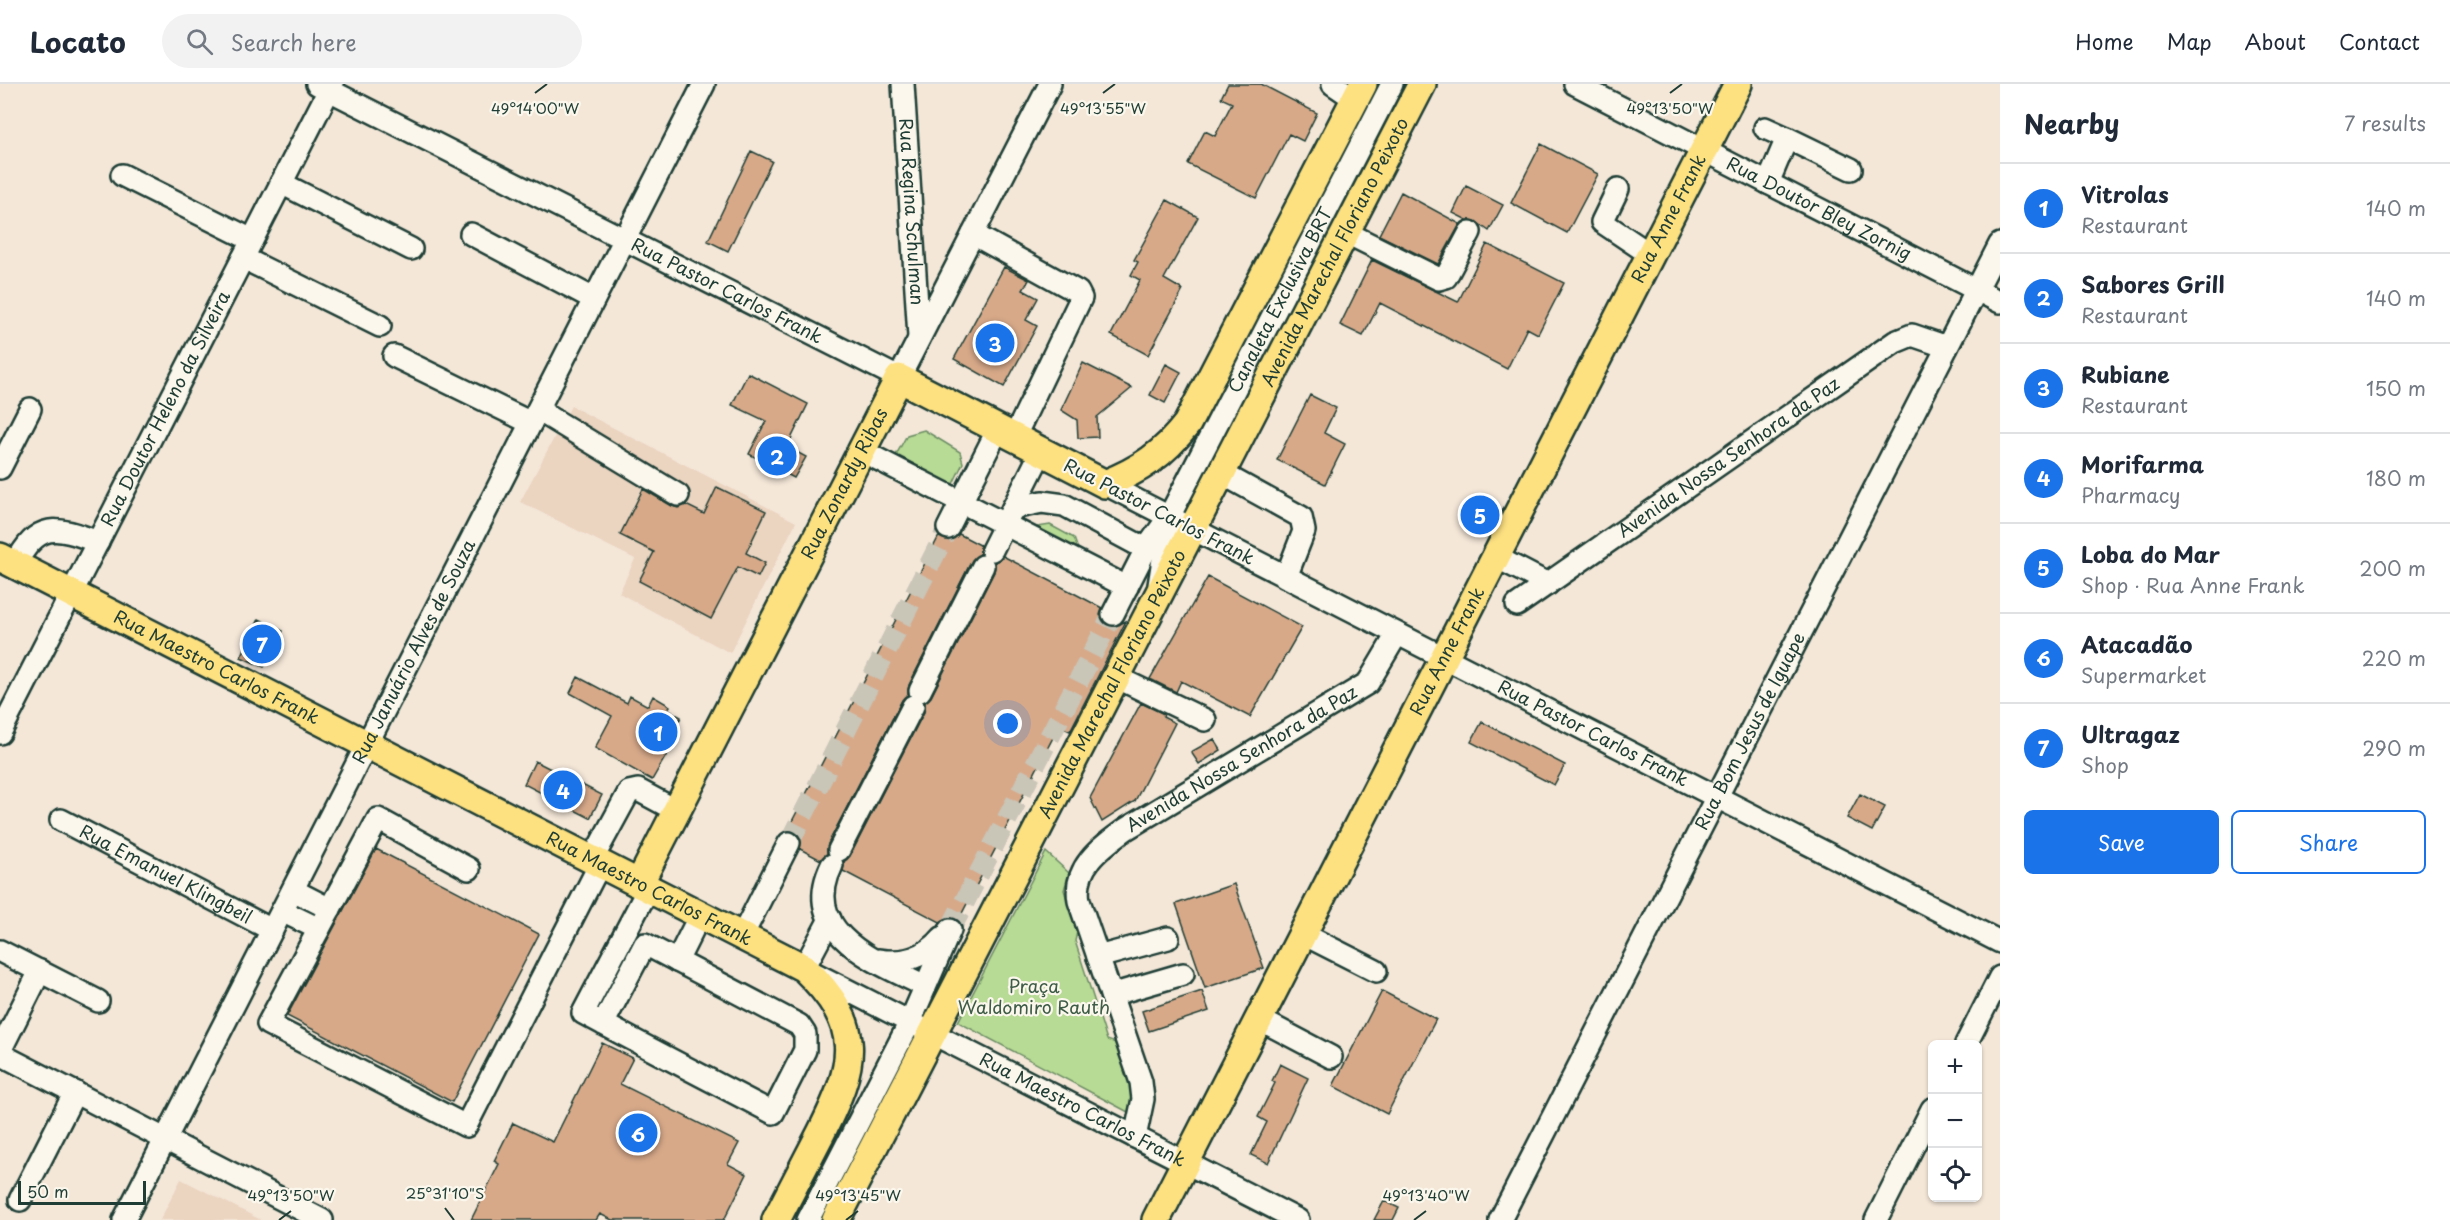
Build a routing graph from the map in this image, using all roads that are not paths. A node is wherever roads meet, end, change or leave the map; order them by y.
1 (704, 84) edge
2 (903, 84) edge
3 (1050, 84) edge
4 (1333, 84) edge
5 (1392, 84) edge
6 (1422, 84) edge
7 (1575, 84) edge
8 (1738, 84) edge
9 (326, 86) edge
10 (1359, 91) edge
11 (1765, 128) dead end
12 (1787, 138) junction
13 (1704, 150) junction
14 (1319, 168) junction
15 (1851, 169) dead end
16 (122, 175) dead end
17 (281, 183) junction
18 (1768, 183) junction
19 (1618, 189) dead end
20 (1345, 232) junction
21 (1470, 232) dead end
22 (471, 234) dead end
23 (973, 234) junction
24 (1312, 238) junction
25 (624, 240) junction
26 (2000, 243) edge
27 (248, 249) junction
28 (411, 249) dead end
29 (1651, 255) junction
30 (1316, 290) junction
31 (1977, 290) junction
32 (594, 299) junction
33 (2000, 302) edge
34 (380, 326) dead end
35 (920, 338) junction
36 (1258, 345) junction
37 (1947, 347) junction
38 (394, 356) dead end
39 (899, 378) junction
40 (30, 409) dead end
41 (534, 417) junction
42 (1006, 433) junction
43 (862, 451) junction
44 (1041, 452) junction
45 (0, 468) edge
46 (1221, 473) junction
47 (1105, 484) junction
48 (678, 495) dead end
49 (961, 501) junction
50 (1009, 516) junction
51 (1181, 523) junction
52 (948, 528) tunnel mouth
53 (98, 542) junction
54 (1146, 549) junction
55 (1496, 557) junction
56 (8, 561) edge
57 (1286, 577) junction
58 (1548, 584) junction
59 (1126, 586) junction
60 (71, 594) junction
61 (1517, 605) dead end
62 (1113, 614) tunnel mouth
63 (1397, 634) junction
64 (1444, 658) junction
65 (1116, 677) junction
66 (1204, 720) dead end
67 (0, 733) edge
68 (367, 745) junction
69 (1716, 797) junction
70 (677, 811) junction
71 (61, 820) dead end
72 (789, 843) tunnel mouth
73 (596, 862) junction
74 (469, 868) dead end
75 (644, 887) junction
76 (293, 890) junction
77 (330, 909) junction
78 (282, 911) junction
79 (700, 915) junction
80 (830, 919) junction
81 (319, 929) junction
82 (272, 930) junction
83 (1303, 934) junction
84 (742, 936) junction
85 (1168, 938) dead end
86 (2000, 942) edge
87 (0, 951) edge
88 (1098, 957) junction
89 (869, 958) junction
90 (677, 961) junction
91 (804, 968) junction
92 (1376, 970) dead end
93 (40, 971) junction
94 (1183, 974) dead end
95 (2000, 977) edge
96 (925, 986) junction
97 (1111, 995) junction
98 (98, 1001) dead end
99 (1259, 1019) junction
100 (603, 1024) junction
101 (921, 1028) junction
102 (1968, 1040) edge
103 (0, 1053) edge
104 (1331, 1057) dead end
105 (904, 1088) junction
106 (75, 1092) junction
107 (1928, 1117) edge
108 (858, 1123) junction
109 (1135, 1137) junction
110 (165, 1139) junction
111 (1186, 1162) junction
112 (20, 1200) dead end
113 (124, 1220) edge
114 (322, 1220) edge
115 (776, 1220) edge
116 (808, 1220) edge
117 (836, 1220) edge
118 (1156, 1220) edge
119 (1298, 1220) edge
120 (1500, 1220) edge
121 (1876, 1220) edge

1 - 25 street, Rua Januário Alves de Souza
2 - 35 street, Rua Regina Schulman
3 - 23 street, Rua Zonardy Ribas
4 - 10 street
5 - 24 street, Canaleta Exclusiva BRT
6 - 20 main road, Avenida Marechal Floriano Peixoto
7 - 13 street, Rua Doutor Bley Zornig
8 - 13 main road, Rua Anne Frank
9 - 17 street, Rua Doutor Heleno da Silveira
9 - 25 street, Rua Pastor Carlos Frank
10 - 14 main road
11 - 12 street
12 - 15 street
12 - 18 street
13 - 18 street, Rua Doutor Bley Zornig
13 - 29 main road, Rua Anne Frank
14 - 24 street
14 - 47 main road
16 - 27 street
17 - 27 street, Rua Doutor Heleno da Silveira
17 - 28 street
18 - 31 street, Rua Doutor Bley Zornig
19 - 29 street
20 - 21 street
20 - 30 main road, Avenida Marechal Floriano Peixoto
22 - 32 street
23 - 35 street, Rua Zonardy Ribas
23 - 42 street
24 - 36 street, Canaleta Exclusiva BRT
25 - 32 street, Rua Januário Alves de Souza
25 - 39 street, Rua Pastor Carlos Frank
26 - 31 street, Rua Bom Jesus de Iguape
27 - 34 street
27 - 53 street, Rua Doutor Heleno da Silveira
29 - 55 main road, Rua Anne Frank
30 - 36 street
30 - 46 main road, Avenida Marechal Floriano Peixoto
31 - 33 street, Rua Doutor Bley Zornig
31 - 37 street, Rua Bom Jesus de Iguape
32 - 41 street, Rua Januário Alves de Souza
35 - 39 street, Rua Zonardy Ribas
36 - 51 street, Canaleta Exclusiva BRT
37 - 58 street, Avenida Nossa Senhora da Paz
37 - 69 street, Rua Bom Jesus de Iguape
38 - 41 street
39 - 42 main road, Rua Pastor Carlos Frank
39 - 43 main road, Rua Zonardy Ribas
40 - 45 street
41 - 48 street
41 - 68 street, Rua Januário Alves de Souza
42 - 44 main road, Rua Pastor Carlos Frank
42 - 49 street
43 - 49 street
43 - 70 main road, Rua Zonardy Ribas
44 - 47 main road, Rua Pastor Carlos Frank
44 - 50 street
46 - 51 main road, Avenida Marechal Floriano Peixoto
46 - 57 street
47 - 51 street, Rua Pastor Carlos Frank
49 - 50 street
49 - 52 street
50 - 54 street
50 - 59 street
50 - 80 street
51 - 54 street, Canaleta Exclusiva BRT
51 - 57 street, Rua Pastor Carlos Frank
51 - 65 main road, Avenida Marechal Floriano Peixoto
53 - 56 street
53 - 60 street, Rua Doutor Heleno da Silveira
54 - 59 street, Canaleta Exclusiva BRT
55 - 58 street
55 - 64 main road, Rua Anne Frank
56 - 60 main road, Rua Maestro Carlos Frank
57 - 63 street, Rua Pastor Carlos Frank
58 - 61 street, Avenida Nossa Senhora da Paz
59 - 62 street, Canaleta Exclusiva BRT
60 - 67 street, Rua Doutor Heleno da Silveira
60 - 68 main road, Rua Maestro Carlos Frank
63 - 64 street, Rua Pastor Carlos Frank
63 - 88 street, Avenida Nossa Senhora da Paz
64 - 69 street, Rua Pastor Carlos Frank
64 - 83 main road, Rua Anne Frank
65 - 66 street
65 - 101 main road, Avenida Marechal Floriano Peixoto
68 - 73 main road, Rua Maestro Carlos Frank
68 - 76 street, Rua Januário Alves de Souza
69 - 86 street, Rua Pastor Carlos Frank
69 - 120 street, Rua Bom Jesus de Iguape
70 - 73 street
70 - 75 main road, Rua Zonardy Ribas
71 - 82 street, Rua Emanuel Klingbeil
72 - 84 street
73 - 75 main road, Rua Maestro Carlos Frank
73 - 81 street
74 - 77 street
75 - 79 main road, Rua Maestro Carlos Frank
75 - 100 street
76 - 77 street
76 - 78 street, Rua Januário Alves de Souza
77 - 81 street
78 - 81 street
78 - 82 street, Rua Januário Alves de Souza
79 - 84 main road, Rua Maestro Carlos Frank
79 - 90 street
80 - 89 street
80 - 91 street
82 - 110 street, Rua Januário Alves de Souza
83 - 92 street
83 - 99 main road, Rua Anne Frank
84 - 91 main road, Rua Maestro Carlos Frank
85 - 88 street
87 - 93 street
88 - 97 street
89 - 96 street
89 - 96 street
90 - 100 street
90 - 100 street
91 - 101 street, Rua Maestro Carlos Frank
91 - 115 main road
93 - 98 street
93 - 103 street
94 - 97 street
95 - 102 street
96 - 101 street
97 - 109 street
99 - 104 street
99 - 111 main road, Rua Anne Frank
101 - 105 main road, Avenida Marechal Floriano Peixoto
101 - 108 street
101 - 109 street, Rua Maestro Carlos Frank
103 - 106 street
105 - 108 street
105 - 117 main road, Avenida Marechal Floriano Peixoto
106 - 110 street
106 - 112 street
107 - 121 street
108 - 116 street
109 - 111 street, Rua Maestro Carlos Frank
110 - 113 street, Rua Januário Alves de Souza
110 - 114 street
111 - 118 main road, Rua Anne Frank
111 - 119 street, Rua Maestro Carlos Frank

